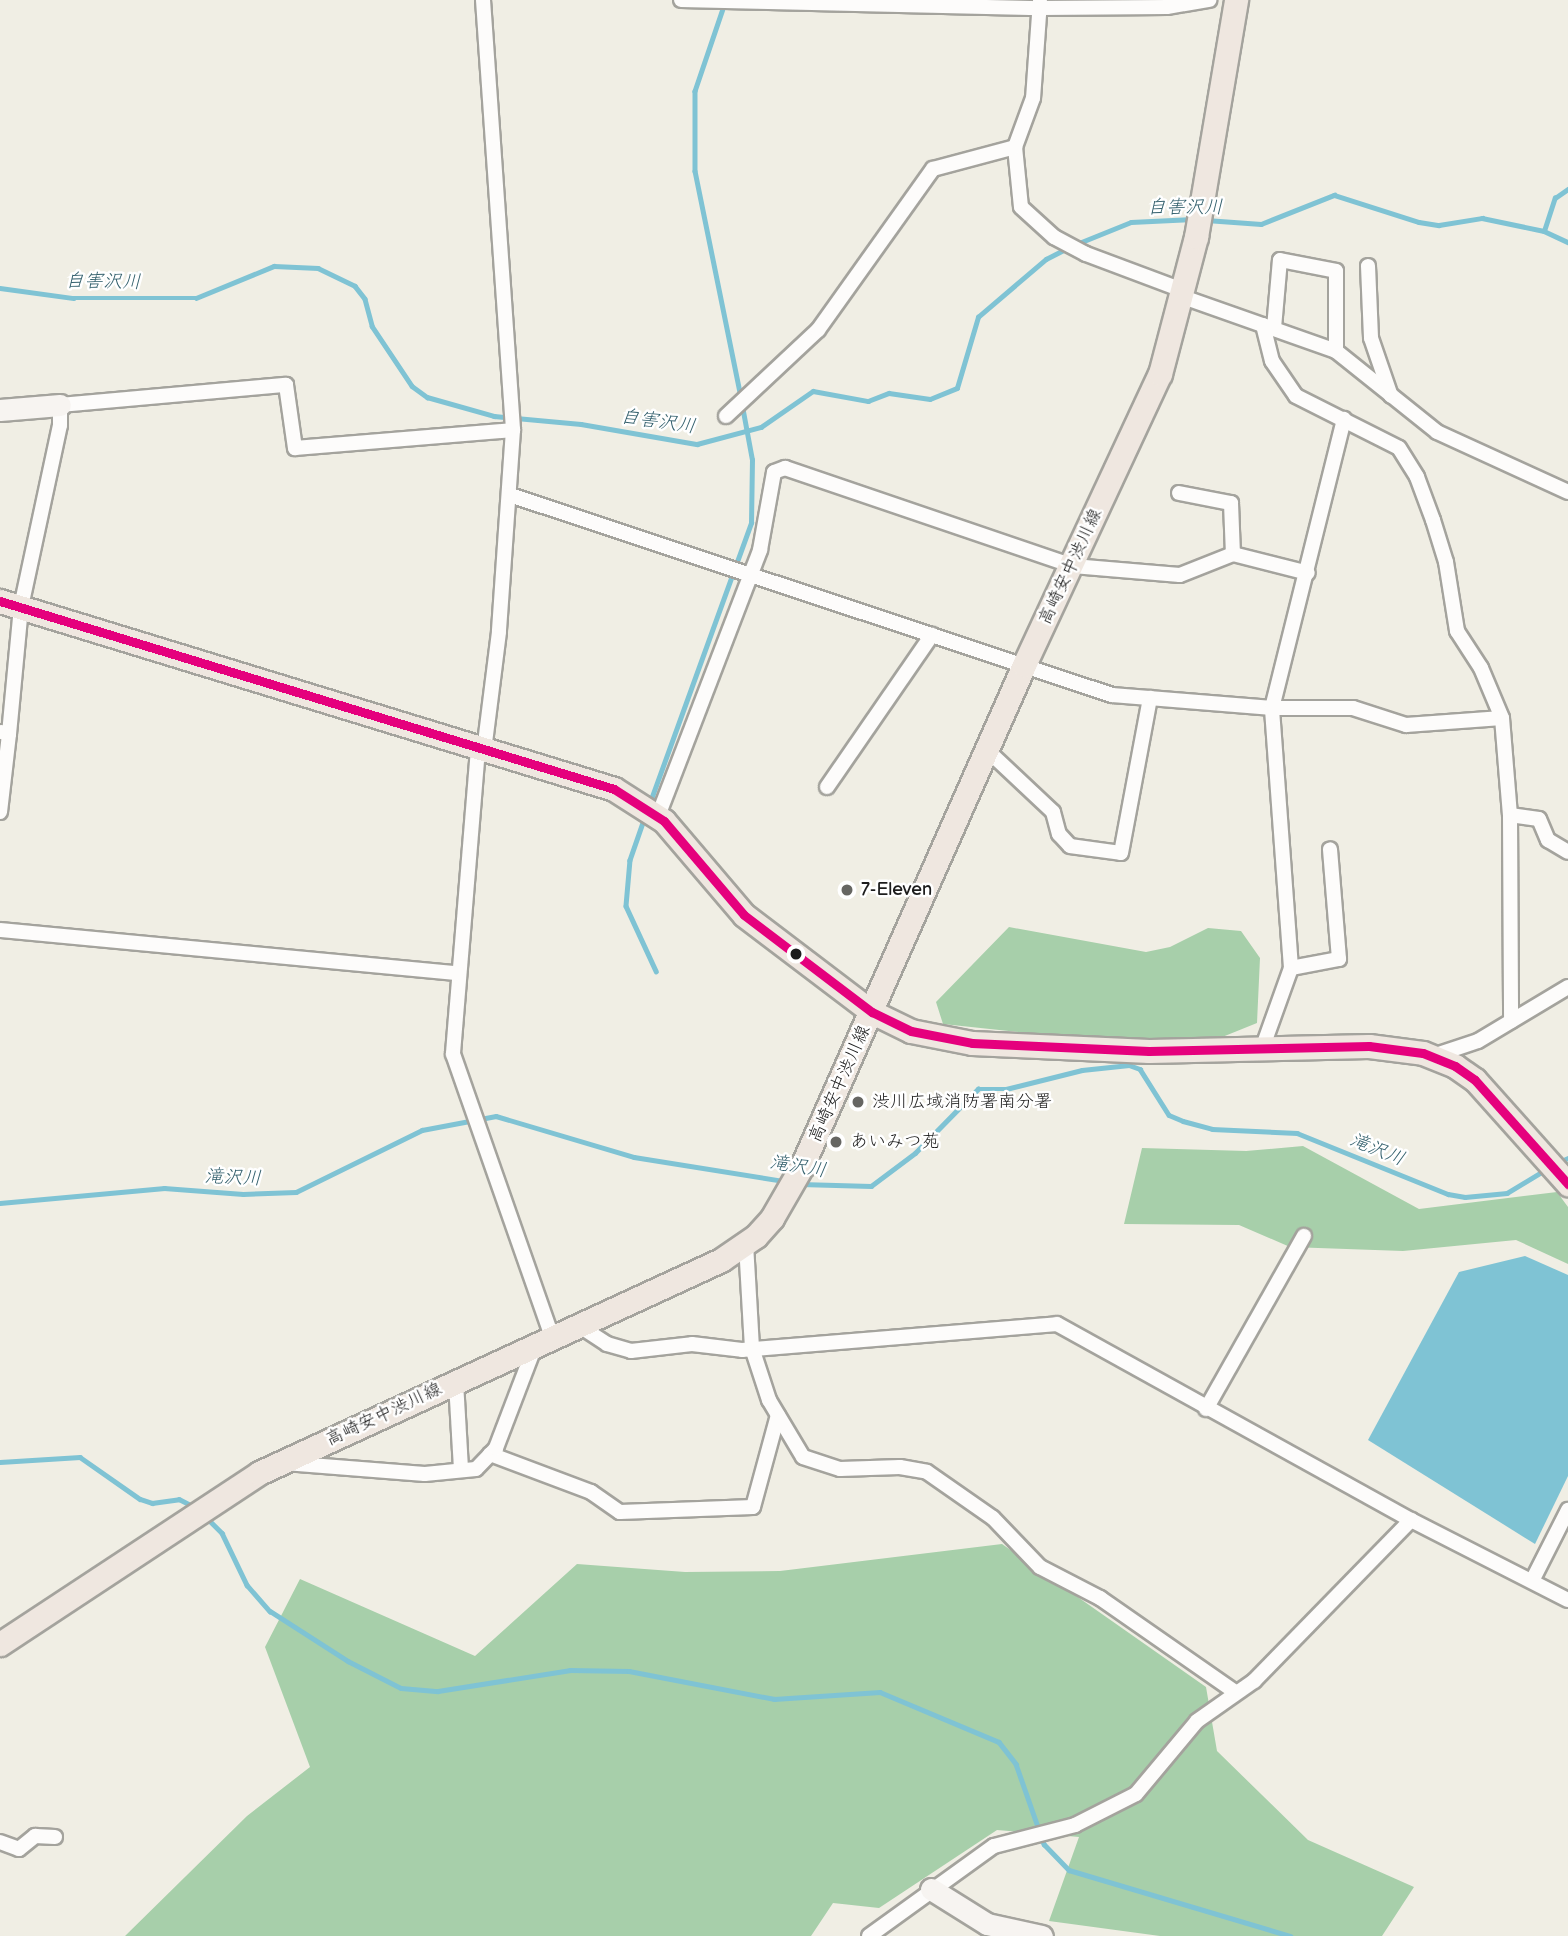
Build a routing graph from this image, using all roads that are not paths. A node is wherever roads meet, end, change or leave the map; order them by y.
1 (484, 0) edge
2 (681, 0) edge
3 (1209, 0) edge
4 (1236, 0) edge
5 (1040, 4) edge
6 (1015, 148) junction
7 (1368, 266) dead end
8 (1184, 294) junction
9 (1269, 327) junction
10 (1336, 351) junction
11 (1392, 397) junction
12 (60, 405) junction
13 (0, 410) edge
14 (726, 416) dead end
15 (1344, 419) junction
16 (513, 428) junction
17 (1568, 492) edge
18 (1179, 493) dead end
19 (510, 495) junction
20 (1233, 554) junction
21 (1073, 566) junction
22 (1308, 573) junction
23 (751, 575) junction
24 (10, 604) edge
25 (932, 635) junction
26 (1024, 665) junction
27 (1150, 698) junction
28 (1272, 708) junction
29 (1503, 718) junction
30 (4, 733) edge
31 (986, 749) junction
32 (481, 750) junction
33 (827, 788) dead end
34 (0, 812) edge
35 (1510, 815) junction
36 (658, 817) junction
37 (1330, 849) dead end
38 (1568, 852) edge
39 (0, 930) edge
40 (1291, 968) junction
41 (457, 973) junction
42 (1568, 987) edge
43 (873, 1012) junction
44 (1511, 1021) junction
45 (1262, 1049) junction
46 (1432, 1057) junction
47 (1565, 1181) edge
48 (1304, 1236) dead end
49 (746, 1244) junction
50 (578, 1325) junction
51 (544, 1341) junction
52 (752, 1348) junction
53 (456, 1382) junction
54 (1206, 1409) junction
55 (778, 1415) junction
56 (490, 1454) junction
57 (282, 1463) junction
58 (461, 1470) junction
59 (1568, 1510) edge
60 (1411, 1520) junction
61 (1532, 1581) junction
62 (1568, 1600) edge
63 (0, 1644) edge
64 (1235, 1692) junction
65 (55, 1838) dead end
66 (0, 1842) edge
67 (931, 1889) junction
68 (869, 1936) edge
69 (1041, 1936) edge

1 - 16 street
2 - 5 street
3 - 5 street
4 - 8 main road, 高崎安中渋川線
5 - 6 street
6 - 8 street
6 - 14 street
7 - 11 street
8 - 9 street
8 - 21 main road, 高崎安中渋川線
9 - 10 street
9 - 10 street
9 - 15 street
10 - 11 street
11 - 17 street
12 - 13 street
12 - 16 street
12 - 24 street
15 - 22 street
15 - 29 street
16 - 19 street
18 - 20 street
19 - 23 street
19 - 32 street
20 - 21 street
20 - 22 street
21 - 23 street
21 - 26 main road, 高崎安中渋川線
22 - 28 street
23 - 25 street
23 - 36 street
24 - 30 street
24 - 32 main road
25 - 26 street
25 - 33 street
26 - 27 street
26 - 31 main road, 高崎安中渋川線
27 - 28 street
27 - 31 street
28 - 29 street
28 - 40 street
29 - 35 street
30 - 34 street
31 - 43 main road, 高崎安中渋川線
32 - 36 main road
32 - 41 street
35 - 38 street
35 - 44 street
36 - 43 main road
37 - 40 street
39 - 41 street
40 - 45 street
41 - 51 street
42 - 44 street
43 - 45 main road
43 - 49 main road, 高崎安中渋川線
44 - 46 street
45 - 46 main road
46 - 47 main road
48 - 54 street
49 - 50 main road, 高崎安中渋川線
49 - 52 street
50 - 51 main road, 高崎安中渋川線
50 - 52 street
51 - 53 main road, 高崎安中渋川線
51 - 56 street
52 - 54 street
52 - 55 street
53 - 57 main road, 高崎安中渋川線
53 - 58 street
54 - 60 street
55 - 56 street
55 - 64 street
56 - 58 street
57 - 58 street
57 - 63 main road, 高崎安中渋川線
59 - 61 street
60 - 61 street
60 - 64 street
61 - 62 street
64 - 67 street
65 - 66 street
67 - 68 street
67 - 69 street

